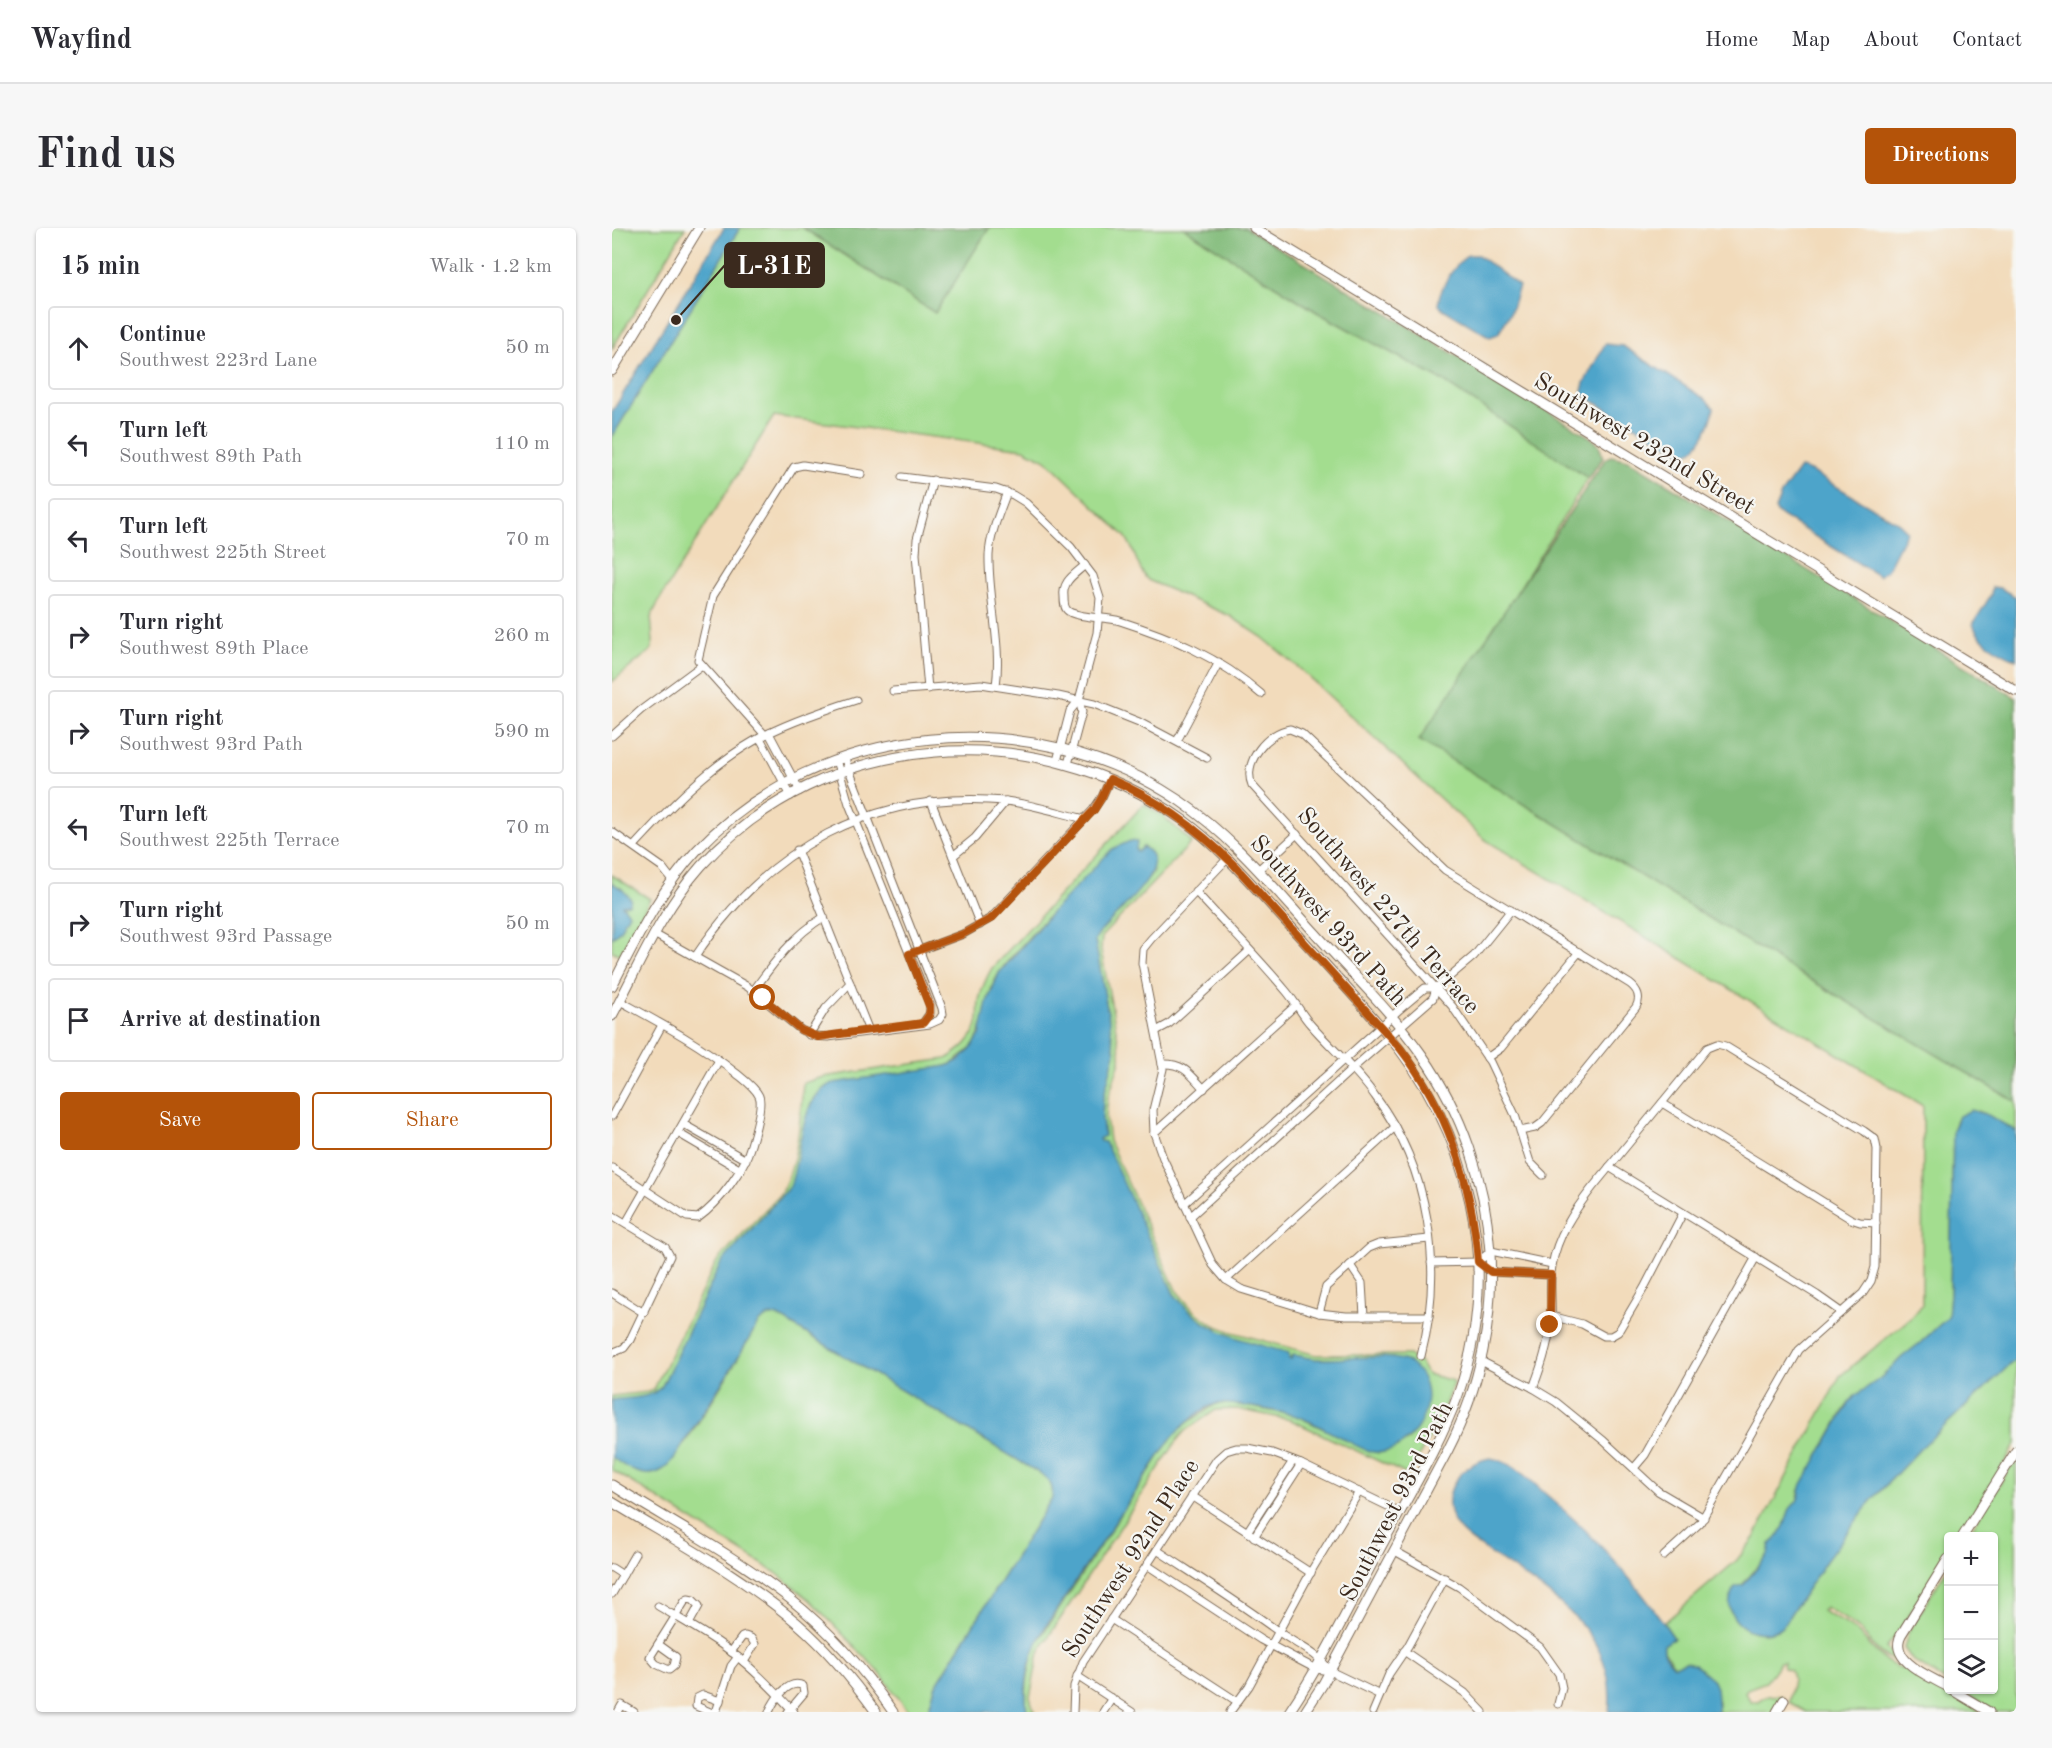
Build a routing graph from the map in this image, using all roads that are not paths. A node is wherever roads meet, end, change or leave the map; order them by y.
1 (699, 228) edge
2 (1254, 228) edge
3 (612, 371) edge
4 (861, 474) dead end
5 (902, 477) dead end
6 (933, 480) junction
7 (1007, 492) junction
8 (1085, 565) junction
9 (1100, 616) junction
10 (1219, 662) junction
11 (702, 665) junction
12 (996, 686) junction
13 (928, 689) junction
14 (893, 691) dead end
15 (2016, 691) edge
16 (1261, 694) dead end
17 (856, 700) dead end
18 (1079, 700) junction
19 (612, 736) edge
20 (765, 736) junction
21 (1177, 741) junction
22 (1061, 748) junction
23 (1072, 751) junction
24 (1207, 758) dead end
25 (840, 759) junction
26 (1058, 761) junction
27 (1068, 764) junction
28 (850, 770) junction
29 (839, 773) junction
30 (794, 778) junction
31 (1110, 779) junction
32 (784, 784) junction
33 (800, 791) junction
34 (791, 796) junction
35 (931, 801) junction
36 (1006, 801) junction
37 (867, 816) junction
38 (1085, 819) junction
39 (856, 821) junction
40 (612, 832) edge
41 (1296, 834) junction
42 (634, 846) junction
43 (797, 850) junction
44 (953, 856) junction
45 (1228, 858) junction
46 (1257, 870) junction
47 (672, 880) junction
48 (1196, 891) junction
49 (1511, 910) junction
50 (824, 917) junction
51 (980, 925) junction
52 (654, 934) junction
53 (919, 951) junction
54 (1250, 951) junction
55 (1579, 952) junction
56 (909, 954) junction
57 (695, 957) junction
58 (850, 983) junction
59 (612, 986) edge
60 (1436, 988) junction
61 (753, 990) junction
62 (620, 1001) junction
63 (1296, 1005) junction
64 (612, 1016) edge
65 (1391, 1017) junction
66 (923, 1023) junction
67 (662, 1025) junction
68 (1381, 1026) junction
69 (1399, 1026) junction
70 (869, 1031) junction
71 (1156, 1031) junction
72 (809, 1035) junction
73 (1389, 1036) junction
74 (1487, 1058) junction
75 (1343, 1059) junction
76 (719, 1060) junction
77 (1162, 1064) junction
78 (1352, 1069) junction
79 (1204, 1089) junction
80 (1662, 1103) junction
81 (612, 1116) edge
82 (683, 1124) junction
83 (1395, 1127) junction
84 (1520, 1131) junction
85 (678, 1133) junction
86 (1154, 1133) junction
87 (746, 1160) junction
88 (1609, 1167) junction
89 (612, 1168) edge
90 (741, 1170) junction
91 (1543, 1175) dead end
92 (645, 1190) junction
93 (1185, 1204) junction
94 (1683, 1213) junction
95 (612, 1215) edge
96 (1190, 1217) junction
97 (626, 1223) junction
98 (1876, 1223) junction
99 (1430, 1239) junction
100 (1491, 1251) junction
101 (1756, 1257) junction
102 (1478, 1262) junction
103 (1431, 1263) junction
104 (1350, 1264) junction
105 (1552, 1264) junction
106 (1491, 1272) junction
107 (1551, 1275) junction
108 (1226, 1280) junction
109 (612, 1293) edge
110 (1841, 1312) junction
111 (644, 1313) junction
112 (1319, 1313) junction
113 (1364, 1316) junction
114 (1429, 1316) junction
115 (1551, 1316) junction
116 (612, 1353) edge
117 (1421, 1356) dead end
118 (1481, 1361) junction
119 (1533, 1388) junction
120 (2016, 1451) edge
121 (1293, 1461) junction
122 (1301, 1464) junction
123 (1634, 1468) junction
124 (612, 1485) edge
125 (1359, 1492) junction
126 (1192, 1496) junction
127 (612, 1502) edge
128 (1400, 1512) junction
129 (1704, 1518) junction
130 (1247, 1532) junction
131 (1965, 1532) edge
132 (1254, 1537) junction
133 (1157, 1550) junction
134 (1395, 1551) junction
135 (635, 1554) dead end
136 (1664, 1556) dead end
137 (1147, 1565) junction
138 (1944, 1565) edge
139 (612, 1568) edge
140 (1311, 1573) junction
141 (623, 1575) junction
142 (1445, 1578) junction
143 (612, 1594) edge
144 (658, 1606) dead end
145 (676, 1616) junction
146 (1111, 1619) junction
147 (689, 1624) junction
148 (1279, 1632) junction
149 (658, 1644) dead end
150 (1272, 1645) junction
151 (1404, 1651) junction
152 (731, 1652) junction
153 (1321, 1658) junction
154 (741, 1660) junction
155 (1316, 1669) junction
156 (1330, 1671) junction
157 (1077, 1676) junction
158 (1944, 1685) edge
159 (1960, 1694) edge
160 (1380, 1695) junction
161 (779, 1696) junction
162 (1112, 1698) junction
163 (1784, 1700) dead end
164 (720, 1701) junction
165 (1238, 1702) junction
166 (1558, 1704) dead end
167 (791, 1711) edge
168 (618, 1712) edge
169 (634, 1712) edge
170 (712, 1712) edge
171 (769, 1712) edge
172 (876, 1712) edge
173 (892, 1712) edge
174 (1073, 1712) edge
175 (1103, 1712) edge
176 (1132, 1712) edge
177 (1230, 1712) edge
178 (1289, 1712) edge
179 (1305, 1712) edge
180 (1373, 1712) edge
181 (1483, 1712) edge
182 (1777, 1712) edge
183 (1989, 1712) edge

1 - 3 street
2 - 15 street, Southwest 232nd Street
4 - 11 street
5 - 6 street
6 - 7 street
6 - 13 street
7 - 8 street
7 - 12 street
8 - 9 street
8 - 9 street
9 - 10 street
9 - 18 street
10 - 16 street
10 - 21 street
11 - 19 street
11 - 20 street
12 - 13 street
12 - 18 street
13 - 14 street
17 - 20 street
18 - 21 street
18 - 22 street
18 - 23 street
20 - 30 street
20 - 32 street
20 - 42 street
21 - 24 street
22 - 23 street, Southwest 93rd Path
22 - 25 street, Southwest 93rd Path
22 - 26 street
23 - 27 street
23 - 46 street, Southwest 93rd Path
25 - 28 street
25 - 29 street
25 - 30 street, Southwest 93rd Path
26 - 27 street, Southwest 93rd Path
26 - 28 street, Southwest 93rd Path
27 - 31 street, Southwest 93rd Path
28 - 29 street, Southwest 93rd Path
28 - 37 street
29 - 33 street, Southwest 93rd Path
29 - 39 street
30 - 32 street, Southwest 93rd Path
30 - 33 street
31 - 38 street
31 - 45 street, Southwest 93rd Path
32 - 34 street
32 - 47 street, Southwest 93rd Path
33 - 34 street, Southwest 93rd Path
34 - 52 street, Southwest 93rd Path
35 - 36 street
35 - 37 street
35 - 44 street
36 - 38 street
36 - 44 street
37 - 39 street
37 - 53 street
38 - 51 street
39 - 43 street
39 - 56 street
40 - 42 street
41 - 46 street
41 - 49 street, Southwest 227th Terrace
41 - 60 street, Southwest 227th Terrace
42 - 47 street
43 - 50 street
43 - 57 street
44 - 51 street
45 - 48 street
45 - 68 street, Southwest 93rd Path
46 - 65 street, Southwest 93rd Path
47 - 59 street, Southwest 93rd Path
48 - 54 street
48 - 71 street
49 - 55 street
49 - 60 street
50 - 58 street
50 - 61 street
51 - 53 street
52 - 57 street
52 - 62 street, Southwest 93rd Path
53 - 56 street
53 - 66 street
54 - 63 street
54 - 71 street
55 - 74 street
55 - 84 street
56 - 66 street
57 - 61 street
58 - 70 street
58 - 72 street
60 - 65 street
60 - 69 street
60 - 74 street, Southwest 227th Terrace
61 - 72 street
62 - 64 street, Southwest 93rd Path
62 - 67 street
63 - 75 street
63 - 79 street
65 - 68 street
65 - 69 street, Southwest 93rd Path
66 - 70 street
67 - 76 street
67 - 81 street
68 - 73 street, Southwest 93rd Path
68 - 75 street
69 - 73 street
69 - 100 street, Southwest 93rd Path
70 - 72 street
71 - 77 street
73 - 78 street
73 - 102 street, Southwest 93rd Path
74 - 84 street, Southwest 227th Terrace
75 - 78 street
75 - 93 street
76 - 82 street
76 - 87 street
77 - 79 street
77 - 86 street
78 - 83 street
78 - 96 street
79 - 86 street
80 - 88 street
80 - 98 street
80 - 98 street
82 - 85 street
82 - 87 street
83 - 99 street
83 - 108 street
84 - 91 street, Southwest 227th Terrace
85 - 90 street
85 - 92 street
86 - 93 street
87 - 90 street
88 - 94 street
88 - 105 street
89 - 92 street
90 - 92 street
92 - 97 street
93 - 96 street
94 - 101 street
94 - 115 street
95 - 97 street
96 - 108 street
97 - 111 street
98 - 110 street
99 - 103 street
99 - 104 street
100 - 102 street
100 - 105 street
100 - 106 street, Southwest 93rd Path
101 - 110 street
101 - 123 street
102 - 103 street
102 - 106 street
102 - 128 street, Southwest 93rd Path
103 - 114 street
104 - 112 street
104 - 113 street
105 - 107 street
106 - 107 street
106 - 118 street, Southwest 93rd Path
107 - 115 street
108 - 112 street
109 - 111 street
110 - 129 street
111 - 116 street
112 - 113 street
113 - 114 street
114 - 117 street
115 - 119 street
118 - 119 street
118 - 134 street, Southwest 93rd Path
119 - 123 street
120 - 131 street
121 - 122 street
121 - 126 street, Southwest 92nd Place
121 - 130 street
122 - 125 street
122 - 132 street
123 - 129 street
124 - 173 street
125 - 128 street
125 - 140 street
126 - 130 street
126 - 133 street, Southwest 92nd Place
127 - 172 street
128 - 153 street, Southwest 93rd Path
129 - 136 street
130 - 132 street
132 - 140 street
133 - 137 street, Southwest 92nd Place
133 - 148 street
134 - 142 street
134 - 156 street, Southwest 93rd Path
135 - 141 street
137 - 146 street, Southwest 92nd Place
137 - 150 street
138 - 158 street
139 - 141 street
140 - 148 street
141 - 143 street
142 - 151 street
142 - 166 street
144 - 145 street
145 - 147 street
145 - 147 street
145 - 149 street
146 - 157 street, Southwest 92nd Place
146 - 165 street
147 - 152 street
148 - 150 street
148 - 153 street
150 - 155 street
150 - 165 street
151 - 160 street
151 - 181 street
152 - 154 street
152 - 154 street
153 - 155 street, Southwest 93rd Path
153 - 156 street
154 - 161 street
154 - 164 street
155 - 156 street
155 - 178 street, Southwest 93rd Path
156 - 160 street
156 - 179 street, Southwest 93rd Path
157 - 162 street
157 - 174 street, Southwest 92nd Place
159 - 183 street
160 - 180 street
161 - 167 street
161 - 167 street
161 - 171 street
162 - 175 street
162 - 176 street
163 - 182 street
164 - 170 street
164 - 170 street
165 - 177 street
168 - 169 street

